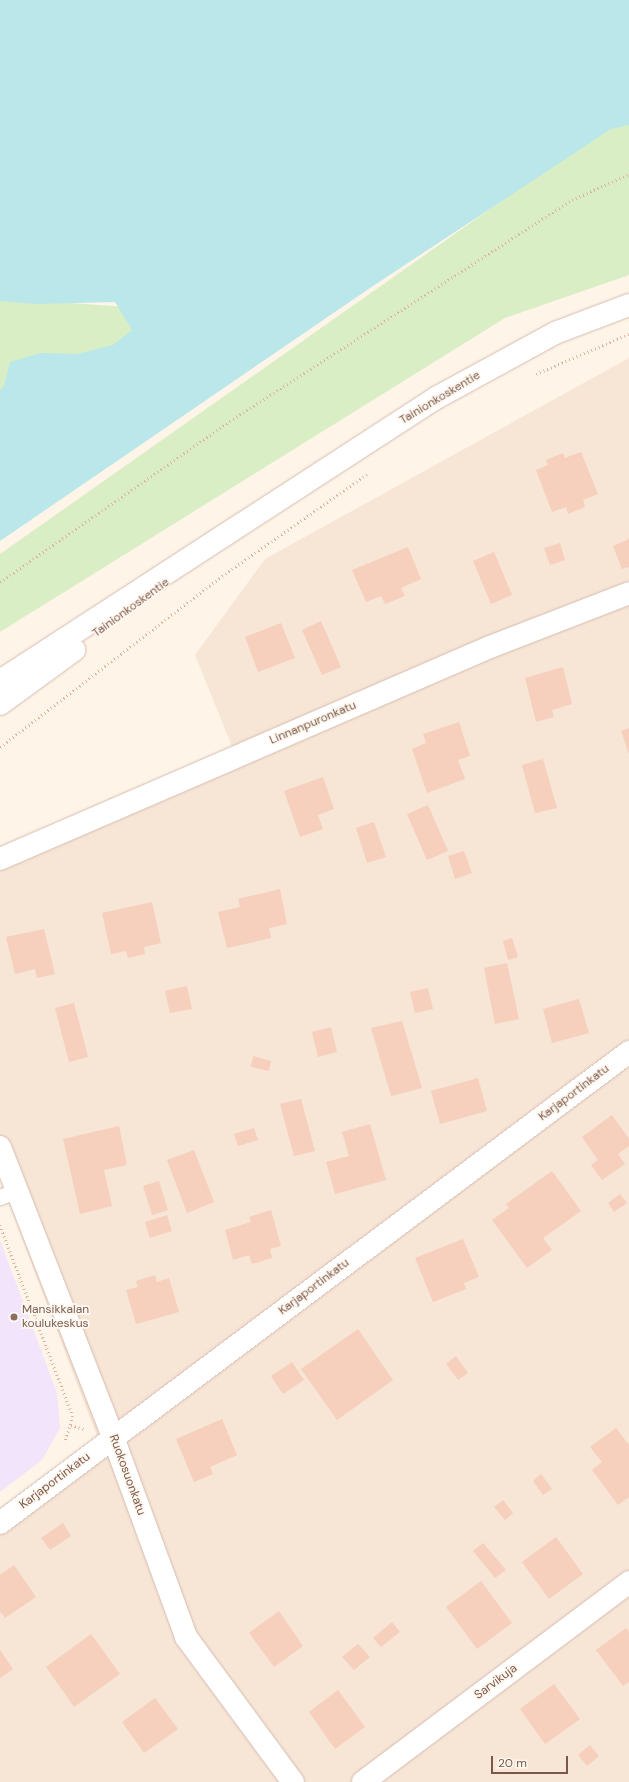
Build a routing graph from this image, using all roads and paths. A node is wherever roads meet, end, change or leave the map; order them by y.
1 (629, 174) edge
2 (629, 305) edge
3 (629, 334) edge
4 (532, 375) dead end
5 (374, 469) dead end
6 (262, 513) junction
7 (0, 582) edge
8 (629, 593) edge
9 (0, 682) edge
10 (0, 704) edge
11 (0, 747) edge
12 (0, 859) edge
13 (629, 1052) edge
14 (0, 1147) edge
15 (9, 1193) edge
16 (0, 1225) edge
17 (113, 1437) junction
18 (64, 1446) dead end
19 (0, 1523) edge
20 (629, 1582) edge
21 (293, 1782) edge
22 (363, 1782) edge

1 - 7 path
2 - 6 street, Tainionkoskentie
3 - 4 path
5 - 11 path
6 - 9 street, Tainionkoskentie
6 - 10 street, Tainionkoskentie
8 - 12 street, Linnanpuronkatu
13 - 17 street, Karjaportinkatu
14 - 15 street, Ruokosuonkatu
15 - 17 street, Ruokosuonkatu
16 - 18 path
17 - 19 street, Karjaportinkatu
17 - 21 street, Ruokosuonkatu
20 - 22 street, Sarvikuja

